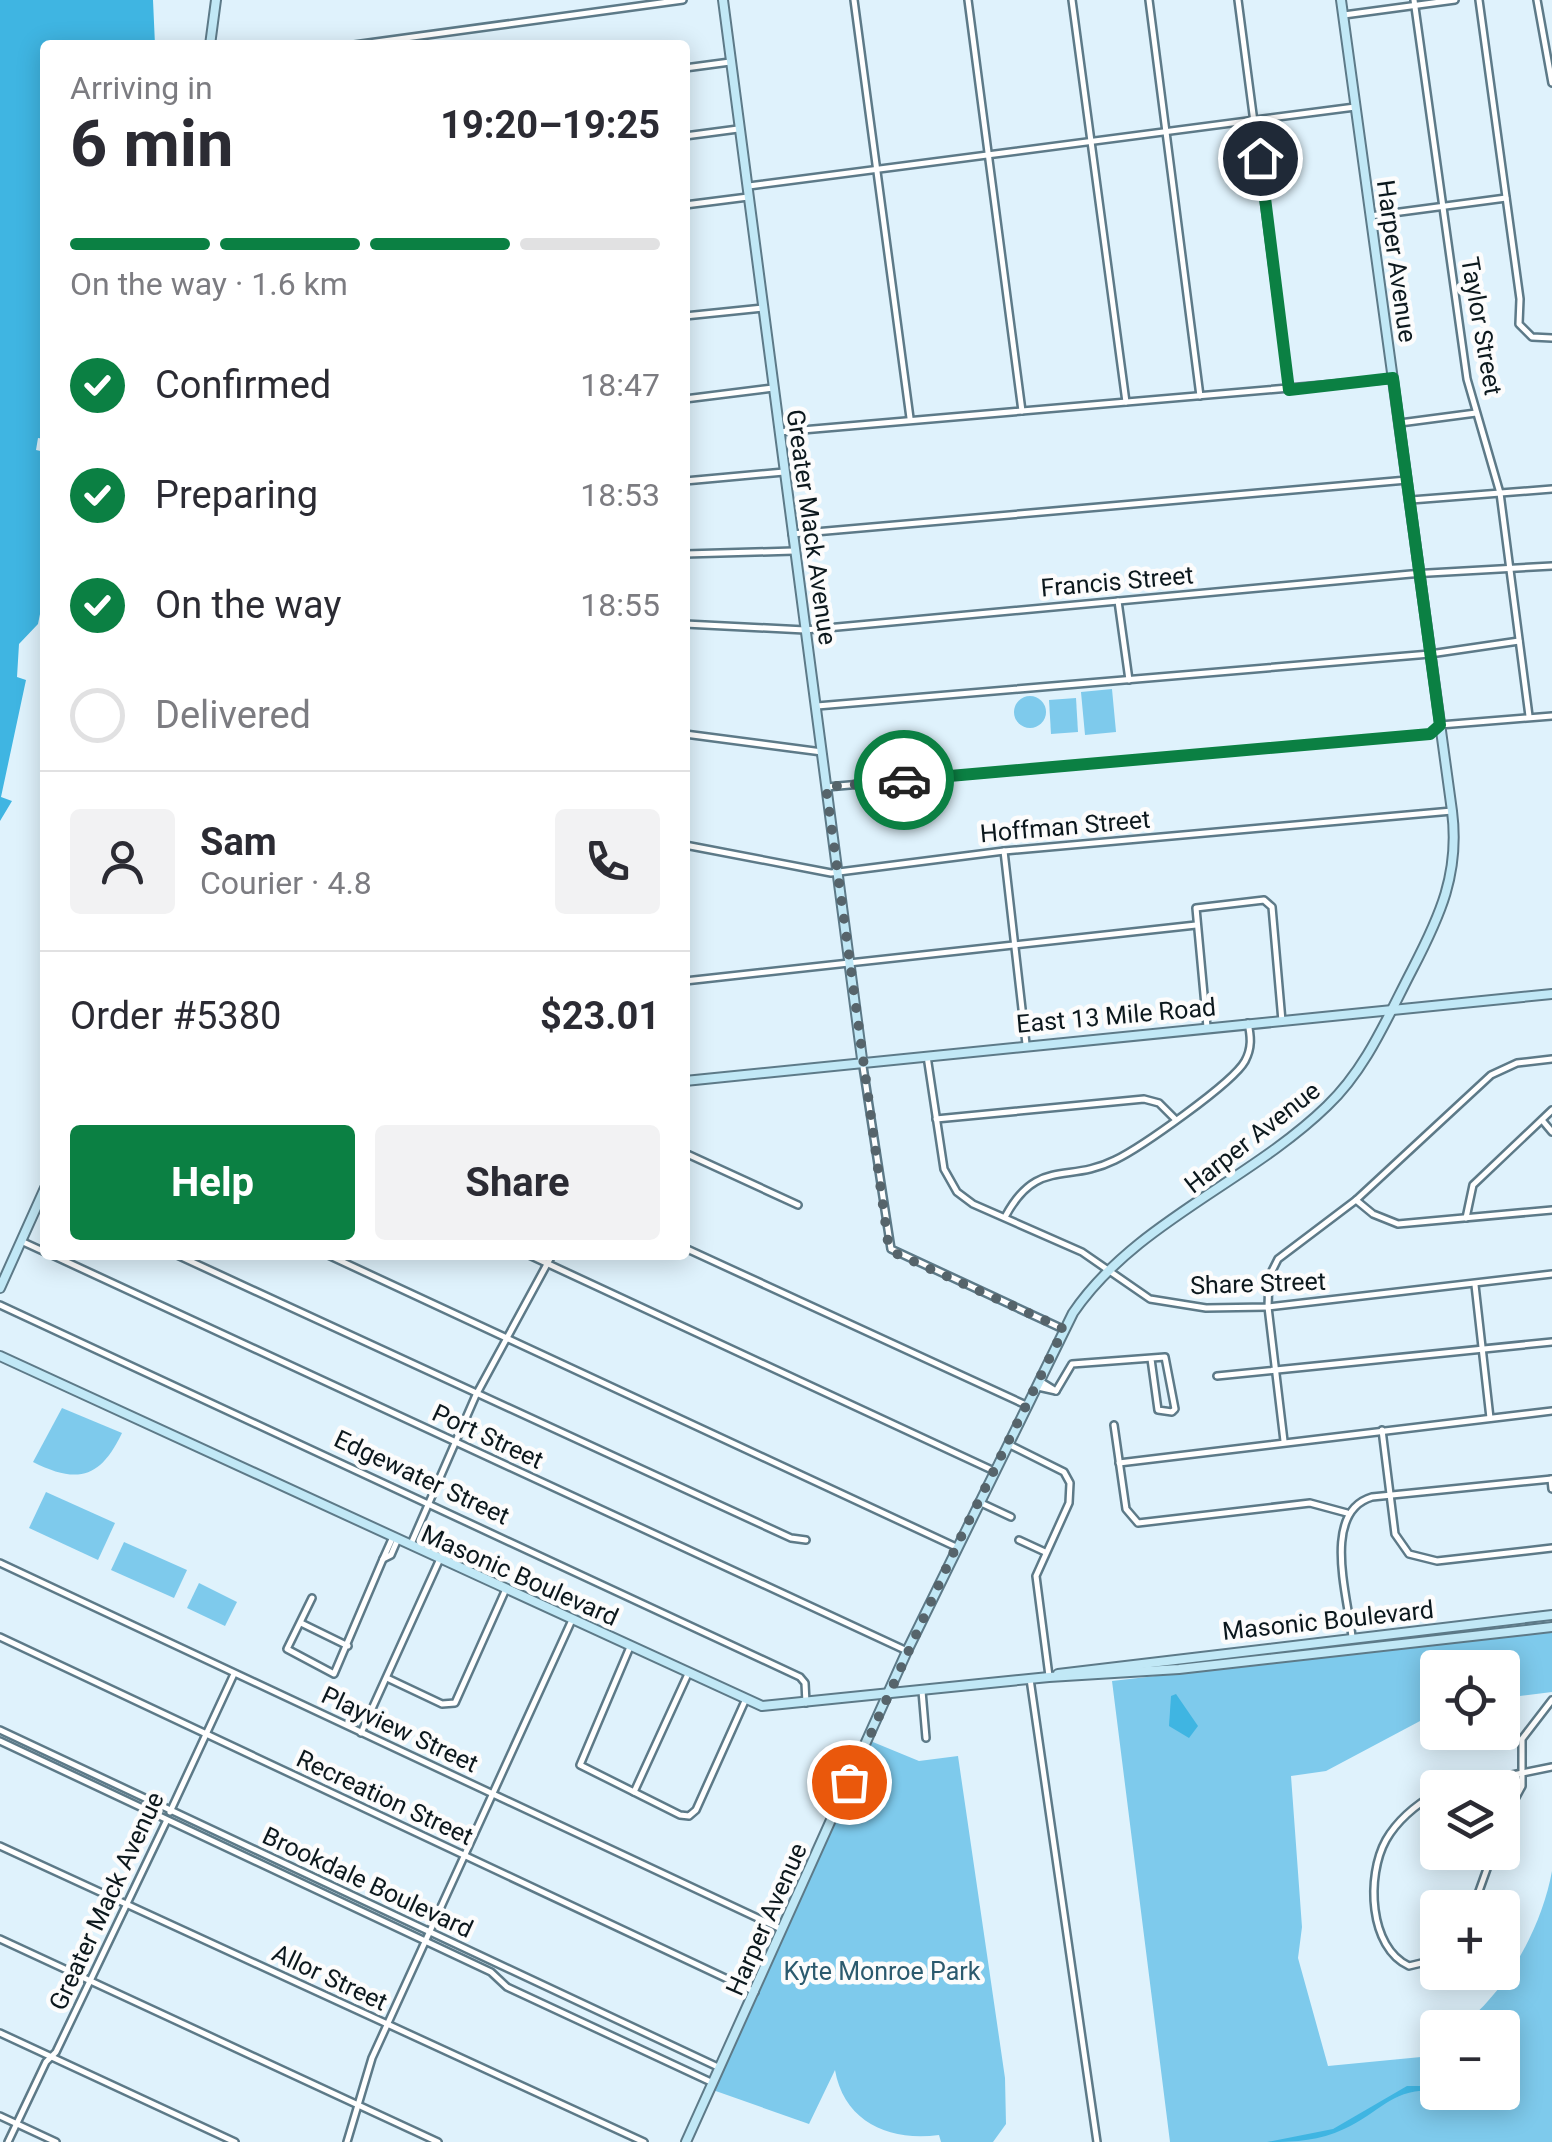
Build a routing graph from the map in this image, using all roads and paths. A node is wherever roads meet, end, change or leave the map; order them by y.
1 (216, 0) edge
2 (683, 0) edge
3 (723, 0) edge
4 (854, 0) edge
5 (968, 0) edge
6 (1072, 0) edge
7 (1149, 0) edge
8 (1238, 0) edge
9 (1340, 0) edge
10 (1455, 0) edge
11 (1479, 0) edge
12 (1537, 0) edge
13 (1415, 3) edge
14 (1343, 15) junction
15 (211, 40) edge
16 (391, 40) edge
17 (733, 62) junction
18 (690, 67) edge
19 (1552, 83) edge
20 (1355, 107) junction
21 (1255, 119) junction
22 (741, 128) junction
23 (1167, 130) junction
24 (690, 135) edge
25 (1091, 140) junction
26 (990, 154) junction
27 (878, 168) junction
28 (749, 186) junction
29 (750, 196) junction
30 (1506, 198) junction
31 (690, 203) edge
32 (1442, 206) junction
33 (1370, 216) junction
34 (762, 308) junction
35 (690, 315) edge
36 (1552, 338) edge
37 (1393, 378) junction
38 (773, 388) junction
39 (1289, 390) junction
40 (1200, 396) junction
41 (690, 397) edge
42 (1126, 402) junction
43 (1022, 410) junction
44 (1476, 413) junction
45 (910, 420) junction
46 (1399, 423) junction
47 (779, 432) junction
48 (784, 472) junction
49 (1407, 480) junction
50 (690, 481) edge
51 (1552, 489) edge
52 (1500, 493) junction
53 (1409, 500) junction
54 (792, 534) junction
55 (794, 551) junction
56 (690, 554) edge
57 (1552, 566) edge
58 (1510, 571) junction
59 (1420, 575) junction
60 (1118, 602) junction
61 (690, 624) edge
62 (805, 630) junction
63 (1519, 641) junction
64 (1430, 654) junction
65 (1129, 680) junction
66 (817, 706) junction
67 (1529, 716) junction
68 (1552, 716) edge
69 (1440, 725) junction
70 (690, 735) edge
71 (822, 752) junction
72 (826, 787) junction
73 (1452, 811) junction
74 (690, 846) edge
75 (1004, 851) junction
76 (837, 870) junction
77 (1196, 925) junction
78 (1015, 942) junction
79 (849, 961) junction
80 (690, 980) edge
81 (1552, 994) edge
82 (1391, 1010) junction
83 (1282, 1020) junction
84 (1248, 1024) junction
85 (1206, 1027) junction
86 (1026, 1044) junction
87 (926, 1053) junction
88 (1552, 1059) edge
89 (862, 1060) junction
90 (690, 1079) edge
91 (1552, 1110) edge
92 (936, 1119) junction
93 (1175, 1119) junction
94 (1542, 1120) junction
95 (1552, 1132) edge
96 (690, 1155) edge
97 (40, 1200) edge
98 (1356, 1200) junction
99 (798, 1205) dead end
100 (1552, 1210) edge
101 (1005, 1217) junction
102 (1466, 1218) junction
103 (22, 1240) junction
104 (40, 1249) edge
105 (690, 1250) edge
106 (63, 1260) edge
107 (188, 1260) edge
108 (339, 1260) edge
109 (540, 1260) edge
110 (550, 1260) edge
111 (548, 1264) junction
112 (1109, 1270) junction
113 (1552, 1274) edge
114 (1476, 1284) junction
115 (0, 1288) edge
116 (0, 1305) edge
117 (1268, 1307) junction
118 (1064, 1329) junction
119 (506, 1338) junction
120 (1552, 1342) edge
121 (1483, 1350) junction
122 (0, 1356) edge
123 (1152, 1359) junction
124 (1276, 1373) junction
125 (1218, 1376) dead end
126 (1036, 1383) junction
127 (476, 1395) junction
128 (1026, 1405) junction
129 (1552, 1410) edge
130 (1490, 1418) junction
131 (1114, 1425) dead end
132 (1382, 1430) junction
133 (1284, 1441) junction
134 (453, 1443) junction
135 (1007, 1443) junction
136 (1119, 1463) junction
137 (994, 1471) junction
138 (1551, 1479) edge
139 (1552, 1490) edge
140 (1390, 1498) junction
141 (430, 1502) junction
142 (979, 1502) junction
143 (1347, 1513) junction
144 (1011, 1517) dead end
145 (395, 1540) junction
146 (806, 1540) dead end
147 (1020, 1540) dead end
148 (410, 1547) junction
149 (956, 1547) junction
150 (1552, 1548) edge
151 (1045, 1552) junction
152 (439, 1561) junction
153 (0, 1564) edge
154 (506, 1589) junction
155 (312, 1598) dead end
156 (1552, 1614) edge
157 (572, 1620) junction
158 (300, 1623) junction
159 (1552, 1627) edge
160 (1442, 1628) junction
161 (0, 1637) edge
162 (1351, 1637) junction
163 (1302, 1642) junction
164 (1416, 1642) junction
165 (348, 1646) junction
166 (630, 1648) junction
167 (907, 1651) junction
168 (1331, 1652) junction
169 (1178, 1657) junction
170 (1254, 1660) junction
171 (1140, 1661) junction
172 (1112, 1664) junction
173 (1168, 1670) junction
174 (1152, 1672) junction
175 (234, 1674) junction
176 (688, 1674) junction
177 (1116, 1675) junction
178 (1050, 1677) junction
179 (387, 1678) junction
180 (1030, 1679) junction
181 (922, 1691) junction
182 (889, 1692) junction
183 (1552, 1700) edge
184 (746, 1702) junction
185 (806, 1702) junction
186 (0, 1730) edge
187 (361, 1733) junction
188 (206, 1736) junction
189 (926, 1738) dead end
190 (0, 1741) edge
191 (1552, 1767) edge
192 (1522, 1773) junction
193 (1520, 1787) edge
194 (634, 1792) junction
195 (494, 1794) junction
196 (1420, 1804) edge
197 (170, 1812) junction
198 (166, 1822) junction
199 (0, 1846) edge
200 (465, 1856) junction
201 (127, 1905) junction
202 (783, 1930) junction
203 (430, 1932) junction
204 (0, 1939) edge
205 (426, 1942) junction
206 (1420, 1963) edge
207 (90, 1981) junction
208 (755, 1992) junction
209 (387, 2025) junction
210 (0, 2033) edge
211 (52, 2057) junction
212 (720, 2068) junction
213 (713, 2083) junction
214 (358, 2105) junction
215 (0, 2116) edge
216 (18, 2124) junction
217 (8, 2142) edge
218 (56, 2142) edge
219 (235, 2142) edge
220 (347, 2142) edge
221 (438, 2142) edge
222 (644, 2142) edge
223 (686, 2142) edge
224 (1097, 2142) edge

1 - 15 main road
2 - 16 street
3 - 17 main road, Greater Mack Avenue
4 - 27 street
5 - 26 street
6 - 25 street
7 - 23 street
8 - 21 street
9 - 14 main road, Harper Avenue
10 - 13 street
11 - 30 street
12 - 19 street
13 - 14 street
13 - 32 street, Taylor Street
14 - 20 main road, Harper Avenue
17 - 18 street
17 - 22 main road, Greater Mack Avenue
20 - 21 street
20 - 33 main road, Harper Avenue
21 - 23 street
21 - 39 street
22 - 24 street
22 - 28 main road, Greater Mack Avenue
23 - 25 street
23 - 40 street
25 - 26 street
25 - 42 street
26 - 27 street
26 - 43 street
27 - 28 street
27 - 45 street
28 - 29 main road, Greater Mack Avenue
29 - 31 street
29 - 34 main road, Greater Mack Avenue
30 - 32 street
30 - 36 street
32 - 33 street
32 - 44 street, Taylor Street
33 - 37 main road, Harper Avenue
34 - 35 street
34 - 38 main road, Greater Mack Avenue
37 - 39 street
37 - 46 main road, Harper Avenue
38 - 41 street
38 - 47 main road, Greater Mack Avenue
39 - 40 street
40 - 42 street
42 - 43 street
43 - 45 street
44 - 46 street
44 - 52 street, Taylor Street
45 - 47 street
46 - 49 main road, Harper Avenue
47 - 48 main road, Greater Mack Avenue
48 - 50 street
48 - 54 main road, Greater Mack Avenue
49 - 53 main road, Harper Avenue
49 - 54 street
51 - 52 street
52 - 53 street
52 - 58 street, Taylor Street
53 - 59 main road, Harper Avenue
54 - 55 main road, Greater Mack Avenue
55 - 56 street
55 - 62 main road, Greater Mack Avenue
57 - 58 street, Francis Street
58 - 59 street, Francis Street
58 - 63 street, Taylor Street
59 - 60 street, Francis Street
59 - 64 main road, Harper Avenue
60 - 62 street, Francis Street
60 - 65 street
61 - 62 street, Francis Street
62 - 66 main road, Greater Mack Avenue
63 - 64 street
63 - 67 street, Taylor Street
64 - 65 street
64 - 69 main road, Harper Avenue
65 - 66 street
66 - 71 main road, Greater Mack Avenue
67 - 68 street
67 - 69 street
69 - 72 street
69 - 73 main road, Harper Avenue
70 - 71 street
71 - 72 main road, Greater Mack Avenue
72 - 76 main road, Greater Mack Avenue
73 - 75 street, Hoffman Street
73 - 82 main road, Harper Avenue
74 - 76 street, Hoffman Street
75 - 76 street, Hoffman Street
75 - 78 street
76 - 79 main road, Greater Mack Avenue
77 - 78 street
77 - 83 street
77 - 85 street
78 - 79 street
78 - 86 street
79 - 80 street
79 - 89 main road, Greater Mack Avenue
81 - 82 main road, East 13 Mile Road
82 - 83 main road, East 13 Mile Road
82 - 112 main road, Harper Avenue
83 - 84 main road, East 13 Mile Road
84 - 85 main road, East 13 Mile Road
84 - 93 street
85 - 86 main road, East 13 Mile Road
86 - 87 main road, East 13 Mile Road
87 - 89 main road, East 13 Mile Road
87 - 92 street, Share Street
88 - 98 street
89 - 90 main road, East 13 Mile Road
89 - 118 street
91 - 94 street
92 - 93 street
92 - 101 street, Share Street
93 - 101 street
94 - 95 street
94 - 102 street
96 - 99 street
97 - 103 main road
98 - 102 street
98 - 117 street
100 - 102 street
101 - 112 street, Share Street
103 - 104 street
103 - 115 main road
105 - 128 street
106 - 134 street, Port Street
107 - 127 street
108 - 119 street
109 - 111 street
110 - 111 street
111 - 119 street
111 - 137 street
112 - 117 street, Share Street
112 - 118 main road, Harper Avenue
113 - 114 street, Share Street
114 - 117 street, Share Street
114 - 121 street
116 - 141 street, Edgewater Street
117 - 124 street
118 - 126 main road, Harper Avenue
119 - 127 street
119 - 149 street
120 - 121 street
121 - 124 street
121 - 130 street
122 - 145 main road, Masonic Boulevard
123 - 123 street
123 - 126 street
124 - 125 street
124 - 133 street
126 - 128 main road, Harper Avenue
127 - 134 street
127 - 146 street
128 - 135 main road, Harper Avenue
129 - 130 street
130 - 132 street
131 - 136 street
132 - 133 street
132 - 140 street
133 - 136 street
134 - 141 street
134 - 167 street, Port Street
135 - 137 main road, Harper Avenue
135 - 151 street
136 - 143 street
137 - 142 main road, Harper Avenue
138 - 139 street
138 - 140 street
140 - 143 street
140 - 150 street
141 - 148 street
141 - 185 street, Edgewater Street
142 - 144 street
142 - 149 main road, Harper Avenue
143 - 162 street
145 - 148 main road, Masonic Boulevard
145 - 165 street
147 - 151 street
148 - 152 main road, Masonic Boulevard
149 - 167 main road, Harper Avenue
151 - 178 street
152 - 154 main road, Masonic Boulevard
152 - 179 street
153 - 175 street, Playview Street
154 - 157 main road, Masonic Boulevard
154 - 179 street
155 - 158 street
156 - 160 main road, Masonic Boulevard
157 - 166 main road, Masonic Boulevard
157 - 195 street
158 - 165 street
158 - 165 street
159 - 164 main road, Masonic Boulevard
160 - 162 main road, Masonic Boulevard
160 - 164 main road
161 - 188 street, Recreation Street
162 - 163 main road, Masonic Boulevard
162 - 168 main road
163 - 169 main road, Masonic Boulevard
163 - 170 main road
164 - 168 main road, Masonic Boulevard
166 - 176 main road, Masonic Boulevard
166 - 194 street
167 - 182 main road, Harper Avenue
168 - 170 main road, Masonic Boulevard
169 - 171 main road, Masonic Boulevard
169 - 173 main road
170 - 173 main road, Masonic Boulevard
171 - 172 main road, Masonic Boulevard
171 - 174 main road
172 - 177 main road
172 - 178 main road, Masonic Boulevard
173 - 174 main road, Masonic Boulevard
174 - 177 main road, Masonic Boulevard
175 - 187 street, Playview Street
175 - 188 street, Greater Mack Avenue
176 - 184 main road, Masonic Boulevard
176 - 194 street
177 - 178 main road, Masonic Boulevard
178 - 180 main road, Masonic Boulevard
179 - 187 street
180 - 181 main road, Masonic Boulevard
180 - 224 street
181 - 182 main road, Masonic Boulevard
181 - 189 street
182 - 185 main road, Masonic Boulevard
182 - 202 main road, Harper Avenue
183 - 192 street
184 - 185 main road, Masonic Boulevard
184 - 194 street
186 - 197 street, Brookdale Boulevard
187 - 195 street, Playview Street
188 - 197 street, Greater Mack Avenue
188 - 200 street, Recreation Street
190 - 198 street, Brookdale Boulevard
191 - 192 street
192 - 193 street
195 - 200 street
195 - 202 street, Playview Street
196 - 206 street
197 - 198 street, Greater Mack Avenue
197 - 203 street, Brookdale Boulevard
198 - 201 street, Greater Mack Avenue
198 - 205 street, Brookdale Boulevard
199 - 201 street, Allor Street
200 - 203 street
200 - 208 street, Recreation Street
201 - 207 street, Greater Mack Avenue
201 - 209 street, Allor Street
202 - 208 main road, Harper Avenue
203 - 205 street
203 - 212 street, Brookdale Boulevard
204 - 207 street
205 - 209 street
205 - 213 street, Brookdale Boulevard
207 - 211 street, Greater Mack Avenue
207 - 214 street
208 - 212 main road, Harper Avenue
209 - 214 street
209 - 222 street, Allor Street
210 - 211 street
211 - 216 street, Greater Mack Avenue
211 - 219 street
212 - 213 main road, Harper Avenue
213 - 223 main road, Harper Avenue
214 - 220 street
214 - 221 street
215 - 216 street
216 - 217 street, Greater Mack Avenue
216 - 218 street

